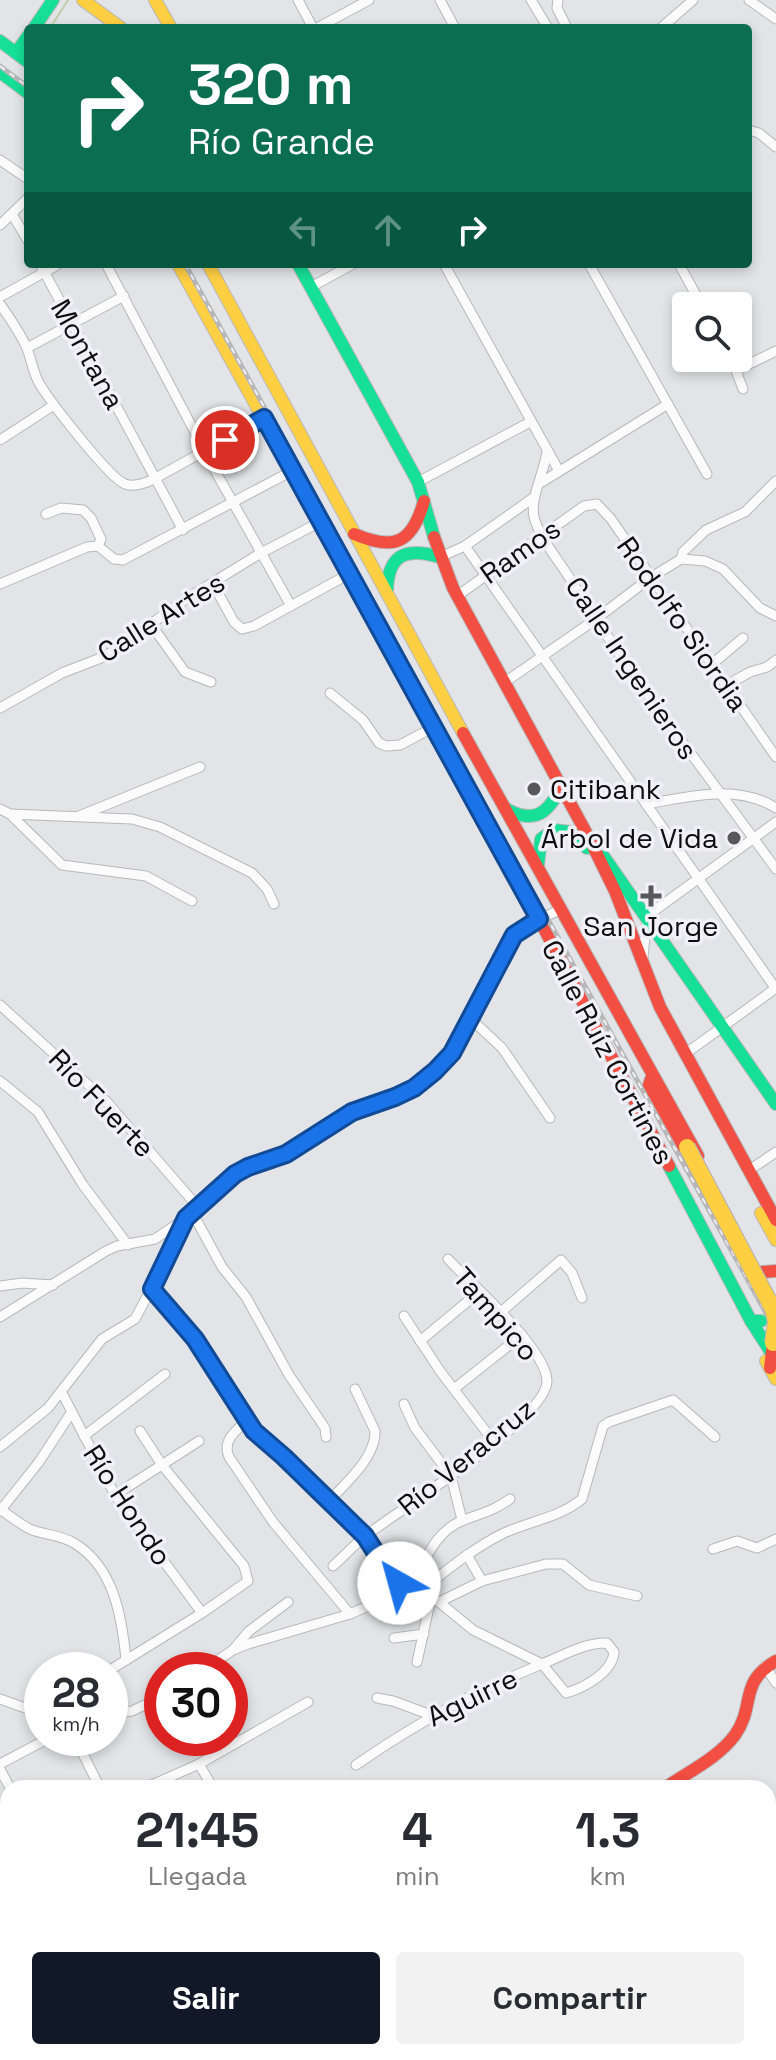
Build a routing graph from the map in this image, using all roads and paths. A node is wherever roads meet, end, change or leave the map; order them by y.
1 (53, 0) edge
2 (83, 0) edge
3 (155, 0) edge
4 (298, 0) edge
5 (369, 0) edge
6 (440, 0) edge
7 (531, 0) edge
8 (693, 0) edge
9 (749, 0) edge
10 (558, 4) edge
11 (776, 19) edge
12 (37, 24) edge
13 (116, 24) edge
14 (169, 24) edge
15 (313, 24) edge
16 (323, 24) edge
17 (453, 24) edge
18 (546, 24) edge
19 (566, 24) edge
20 (666, 24) edge
21 (0, 41) edge
22 (22, 57) edge
23 (0, 72) edge
24 (24, 90) edge
25 (752, 131) edge
26 (776, 147) edge
27 (0, 160) edge
28 (24, 176) edge
29 (24, 202) edge
30 (12, 214) junction
31 (0, 225) edge
32 (24, 234) edge
33 (42, 268) edge
34 (108, 268) edge
35 (180, 268) edge
36 (210, 268) edge
37 (300, 268) edge
38 (346, 268) edge
39 (446, 268) edge
40 (591, 268) edge
41 (681, 268) edge
42 (311, 287) junction
43 (694, 292) edge
44 (124, 296) junction
45 (0, 297) edge
46 (0, 304) edge
47 (71, 325) junction
48 (27, 348) junction
49 (776, 351) edge
50 (752, 363) edge
51 (738, 372) edge
52 (743, 389) dead end
53 (668, 404) junction
54 (54, 405) junction
55 (264, 418) junction
56 (530, 422) junction
57 (0, 440) edge
58 (205, 450) junction
59 (547, 452) junction
60 (292, 471) junction
61 (559, 471) junction
62 (707, 474) dead end
63 (154, 479) junction
64 (776, 481) edge
65 (418, 482) junction
66 (541, 483) junction
67 (533, 498) junction
68 (424, 500) junction
69 (233, 503) junction
70 (584, 506) joint
71 (46, 514) dead end
72 (320, 522) junction
73 (183, 530) junction
74 (354, 534) junction
75 (543, 535) junction
76 (98, 546) junction
77 (465, 546) junction
78 (400, 549) junction
79 (261, 553) junction
80 (440, 557) junction
81 (681, 559) junction
82 (349, 574) junction
83 (486, 575) junction
84 (650, 578) junction
85 (0, 584) edge
86 (213, 584) junction
87 (387, 591) junction
88 (457, 596) junction
89 (291, 606) junction
90 (776, 616) edge
91 (596, 619) junction
92 (150, 623) junction
93 (743, 638) dead end
94 (542, 656) junction
95 (776, 660) edge
96 (711, 665) junction
97 (211, 682) dead end
98 (505, 682) junction
99 (725, 686) junction
100 (330, 693) dead end
101 (0, 708) edge
102 (434, 727) junction
103 (776, 757) edge
104 (200, 767) dead end
105 (562, 786) junction
106 (719, 793) junction
107 (646, 804) junction
108 (776, 808) edge
109 (506, 809) junction
110 (5, 812) edge
111 (76, 817) junction
112 (776, 822) edge
113 (588, 836) junction
114 (754, 839) junction
115 (538, 868) junction
116 (776, 869) edge
117 (698, 878) junction
118 (192, 901) dead end
119 (274, 904) dead end
120 (561, 909) junction
121 (647, 916) junction
122 (539, 919) junction
123 (626, 919) junction
124 (643, 960) junction
125 (776, 988) edge
126 (0, 1005) edge
127 (660, 1007) junction
128 (471, 1019) junction
129 (721, 1027) junction
130 (685, 1054) junction
131 (653, 1074) junction
132 (0, 1081) edge
133 (776, 1104) edge
134 (550, 1118) dead end
135 (776, 1152) edge
136 (748, 1171) junction
137 (192, 1212) junction
138 (776, 1220) edge
139 (776, 1240) edge
140 (128, 1245) junction
141 (448, 1259) dead end
142 (769, 1272) edge
143 (53, 1285) junction
144 (0, 1286) edge
145 (152, 1289) junction
146 (479, 1292) junction
147 (582, 1298) dead end
148 (501, 1312) junction
149 (404, 1316) dead end
150 (0, 1317) edge
151 (522, 1335) junction
152 (769, 1340) edge
153 (420, 1341) junction
154 (544, 1370) joint
155 (165, 1374) dead end
156 (355, 1389) dead end
157 (454, 1389) junction
158 (62, 1393) junction
159 (404, 1404) dead end
160 (71, 1413) junction
161 (247, 1421) junction
162 (140, 1431) dead end
163 (84, 1436) junction
164 (326, 1437) dead end
165 (715, 1437) dead end
166 (199, 1441) dead end
167 (494, 1442) junction
168 (0, 1447) edge
169 (162, 1465) junction
170 (451, 1476) junction
171 (115, 1495) junction
172 (510, 1499) dead end
173 (329, 1501) junction
174 (0, 1510) edge
175 (462, 1520) junction
176 (365, 1536) junction
177 (776, 1539) edge
178 (713, 1549) dead end
179 (467, 1555) junction
180 (333, 1566) dead end
181 (482, 1581) junction
182 (410, 1590) junction
183 (637, 1596) dead end
184 (435, 1600) junction
185 (288, 1602) dead end
186 (202, 1613) junction
187 (350, 1614) junction
188 (424, 1634) junction
189 (394, 1638) dead end
190 (233, 1650) junction
191 (125, 1652) edge
192 (230, 1652) edge
193 (128, 1659) edge
194 (417, 1662) dead end
195 (771, 1663) edge
196 (542, 1664) junction
197 (776, 1683) edge
198 (377, 1698) dead end
199 (0, 1699) edge
200 (308, 1702) dead end
201 (24, 1708) edge
202 (431, 1715) junction
203 (24, 1754) edge
204 (84, 1756) edge
205 (199, 1764) junction
206 (356, 1765) dead end
207 (0, 1769) edge
208 (96, 1780) edge
209 (163, 1780) edge
210 (208, 1780) edge
211 (681, 1780) edge

1 - 12 main road
2 - 13 main road
3 - 14 main road
4 - 15 street
5 - 16 street
6 - 17 street
7 - 18 street
8 - 20 street
9 - 11 street
10 - 19 street
21 - 22 main road
23 - 24 main road
25 - 26 street
27 - 28 street
29 - 30 street
30 - 31 street
30 - 32 street
33 - 45 street
33 - 47 street, Montana
34 - 44 street
35 - 55 main road, Calle Ruíz Cortines
36 - 74 main road
37 - 42 main road
38 - 42 street
39 - 56 street
40 - 53 street
41 - 43 street
42 - 65 main road
44 - 47 street
44 - 58 street
46 - 48 street
47 - 48 street
47 - 63 street, Montana
48 - 54 street
49 - 50 street
51 - 52 street
53 - 61 street
53 - 62 street
54 - 57 street
54 - 63 street
55 - 58 street
55 - 60 main road, Calle Ruíz Cortines
56 - 59 street
56 - 65 street
58 - 63 street
58 - 69 street
59 - 61 street
59 - 66 street
60 - 69 street
60 - 72 main road, Calle Ruíz Cortines
61 - 66 street
63 - 73 street, Montana
64 - 81 street
65 - 68 main road
66 - 67 street
67 - 75 street, Calle Ingenieros
67 - 77 street
68 - 78 main road
68 - 80 main road
69 - 73 street
69 - 79 street
70 - 75 street, Ramos
70 - 84 street, Rodolfo Siordia
71 - 76 street
72 - 79 street, Calle Artes
72 - 82 main road, Calle Ruíz Cortines
73 - 76 street
74 - 78 main road
74 - 87 main road
75 - 83 street, Ramos
75 - 91 street, Calle Ingenieros
76 - 85 street
77 - 80 street
77 - 83 street
78 - 80 main road
78 - 87 main road
79 - 86 street, Calle Artes
79 - 89 street
80 - 88 main road
81 - 84 street
81 - 90 street
82 - 89 street
82 - 102 main road, Calle Ruíz Cortines
83 - 88 street, Ramos
83 - 94 street
84 - 91 street
84 - 96 street, Rodolfo Siordia
86 - 89 street
86 - 92 street, Calle Artes
87 - 109 main road
88 - 98 main road
91 - 94 street
91 - 106 street, Calle Ingenieros
92 - 97 street
92 - 101 street, Calle Artes
93 - 96 street
94 - 98 street
94 - 107 street
95 - 99 street
96 - 99 street, Rodolfo Siordia
98 - 105 main road
99 - 103 street, Rodolfo Siordia
100 - 102 street
102 - 122 main road, Calle Ruíz Cortines
104 - 111 street
105 - 109 main road
105 - 113 main road
106 - 107 street
106 - 108 street
106 - 114 street, Calle Ingenieros
107 - 117 street
109 - 115 main road
110 - 111 street
110 - 118 street
111 - 119 street
112 - 114 street
113 - 121 main road
113 - 123 main road
114 - 116 street, Calle Ingenieros
114 - 117 street
115 - 120 main road
115 - 123 main road
117 - 121 street
117 - 125 street
120 - 122 street
120 - 131 main road
121 - 124 street
121 - 129 main road
122 - 128 street
122 - 152 main road, Calle Ruíz Cortines
123 - 124 main road
124 - 127 main road
125 - 129 street
126 - 137 street, Río Fuerte
127 - 130 main road
127 - 139 main road
128 - 134 street
128 - 137 street
129 - 130 street
129 - 133 main road
130 - 136 main road
131 - 142 main road
131 - 152 main road, bridge
131 - 152 main road
132 - 140 street
135 - 136 street
136 - 138 main road
137 - 140 street
137 - 145 street
137 - 164 street, Río Fuerte
140 - 143 street
141 - 146 street, Tampico
142 - 152 main road
143 - 144 street
143 - 150 street
145 - 158 street
145 - 161 street
146 - 148 street, Tampico
146 - 153 street
147 - 148 street
148 - 151 street, Tampico
149 - 153 street
151 - 154 street, Tampico
151 - 157 street
153 - 157 street
154 - 167 street, Río Veracruz
155 - 163 street
156 - 173 street
157 - 167 street
158 - 160 street, Río Hondo
158 - 168 street
159 - 170 street
160 - 163 street, Río Hondo
160 - 174 street
161 - 173 street
161 - 187 street
162 - 169 street
163 - 171 street, Río Hondo
165 - 179 street
166 - 169 street
167 - 170 street, Río Veracruz
169 - 171 street
169 - 186 street
170 - 175 street
170 - 176 street, Río Veracruz
171 - 186 street, Río Hondo
172 - 175 street
173 - 176 street
174 - 191 street
175 - 182 street
176 - 180 street, Río Veracruz
176 - 182 street
177 - 178 street
179 - 181 street
179 - 182 street
181 - 183 street
181 - 184 street
182 - 184 street
182 - 187 street
184 - 188 street
184 - 196 street
185 - 190 street
186 - 193 street
187 - 190 street
188 - 189 street
188 - 194 street
190 - 192 street
195 - 197 street
195 - 211 main road
196 - 196 street, Aguirre
196 - 202 street, Aguirre
198 - 202 street
199 - 201 street
200 - 205 street
202 - 206 street, Aguirre
203 - 207 street
204 - 208 street
205 - 209 street
205 - 210 street

